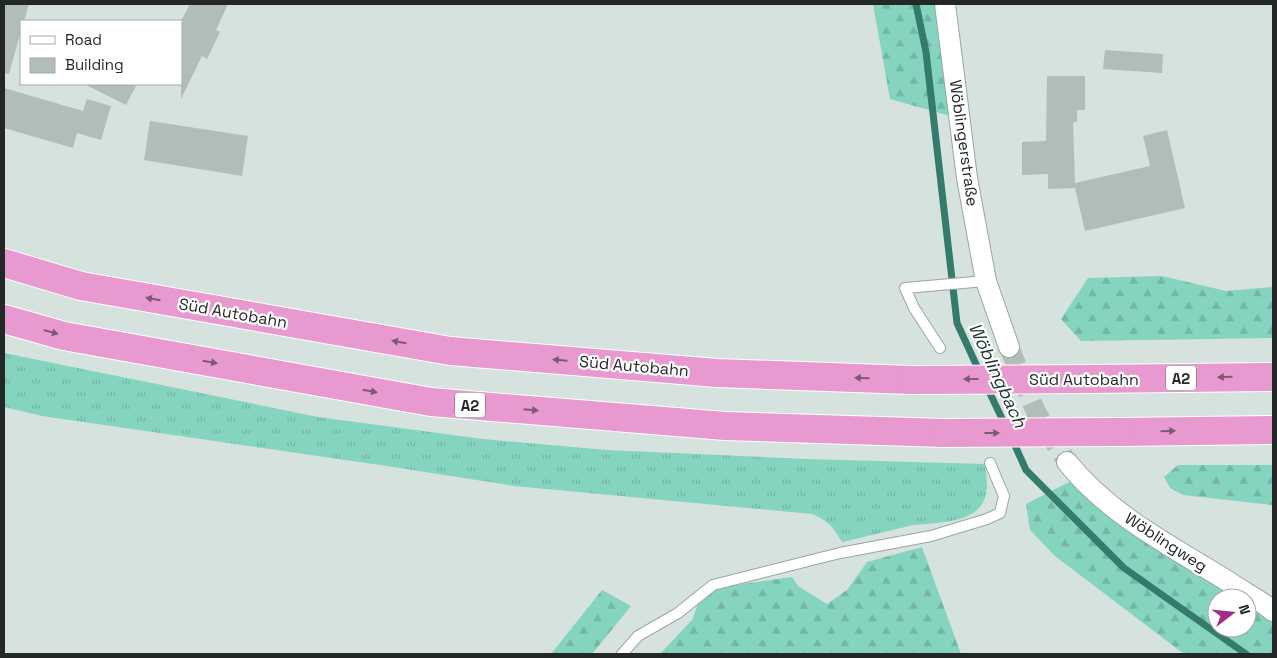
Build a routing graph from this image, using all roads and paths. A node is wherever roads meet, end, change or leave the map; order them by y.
1 (945, 4) edge
2 (4, 263) edge
3 (982, 282) junction
4 (4, 319) edge
5 (1009, 347) tunnel mouth
6 (940, 348) dead end
7 (1273, 377) edge
8 (1273, 430) edge
9 (1068, 462) tunnel mouth
10 (990, 463) dead end
11 (1272, 608) edge
12 (622, 654) edge

1 - 3 street, Wöblingerstraße
7 -> 2 highway, Süd Autobahn / A2, bridge
3 - 5 street
3 - 6 lane
4 -> 8 highway, A2, bridge
9 - 11 street, Wöblingweg
10 - 12 lane

